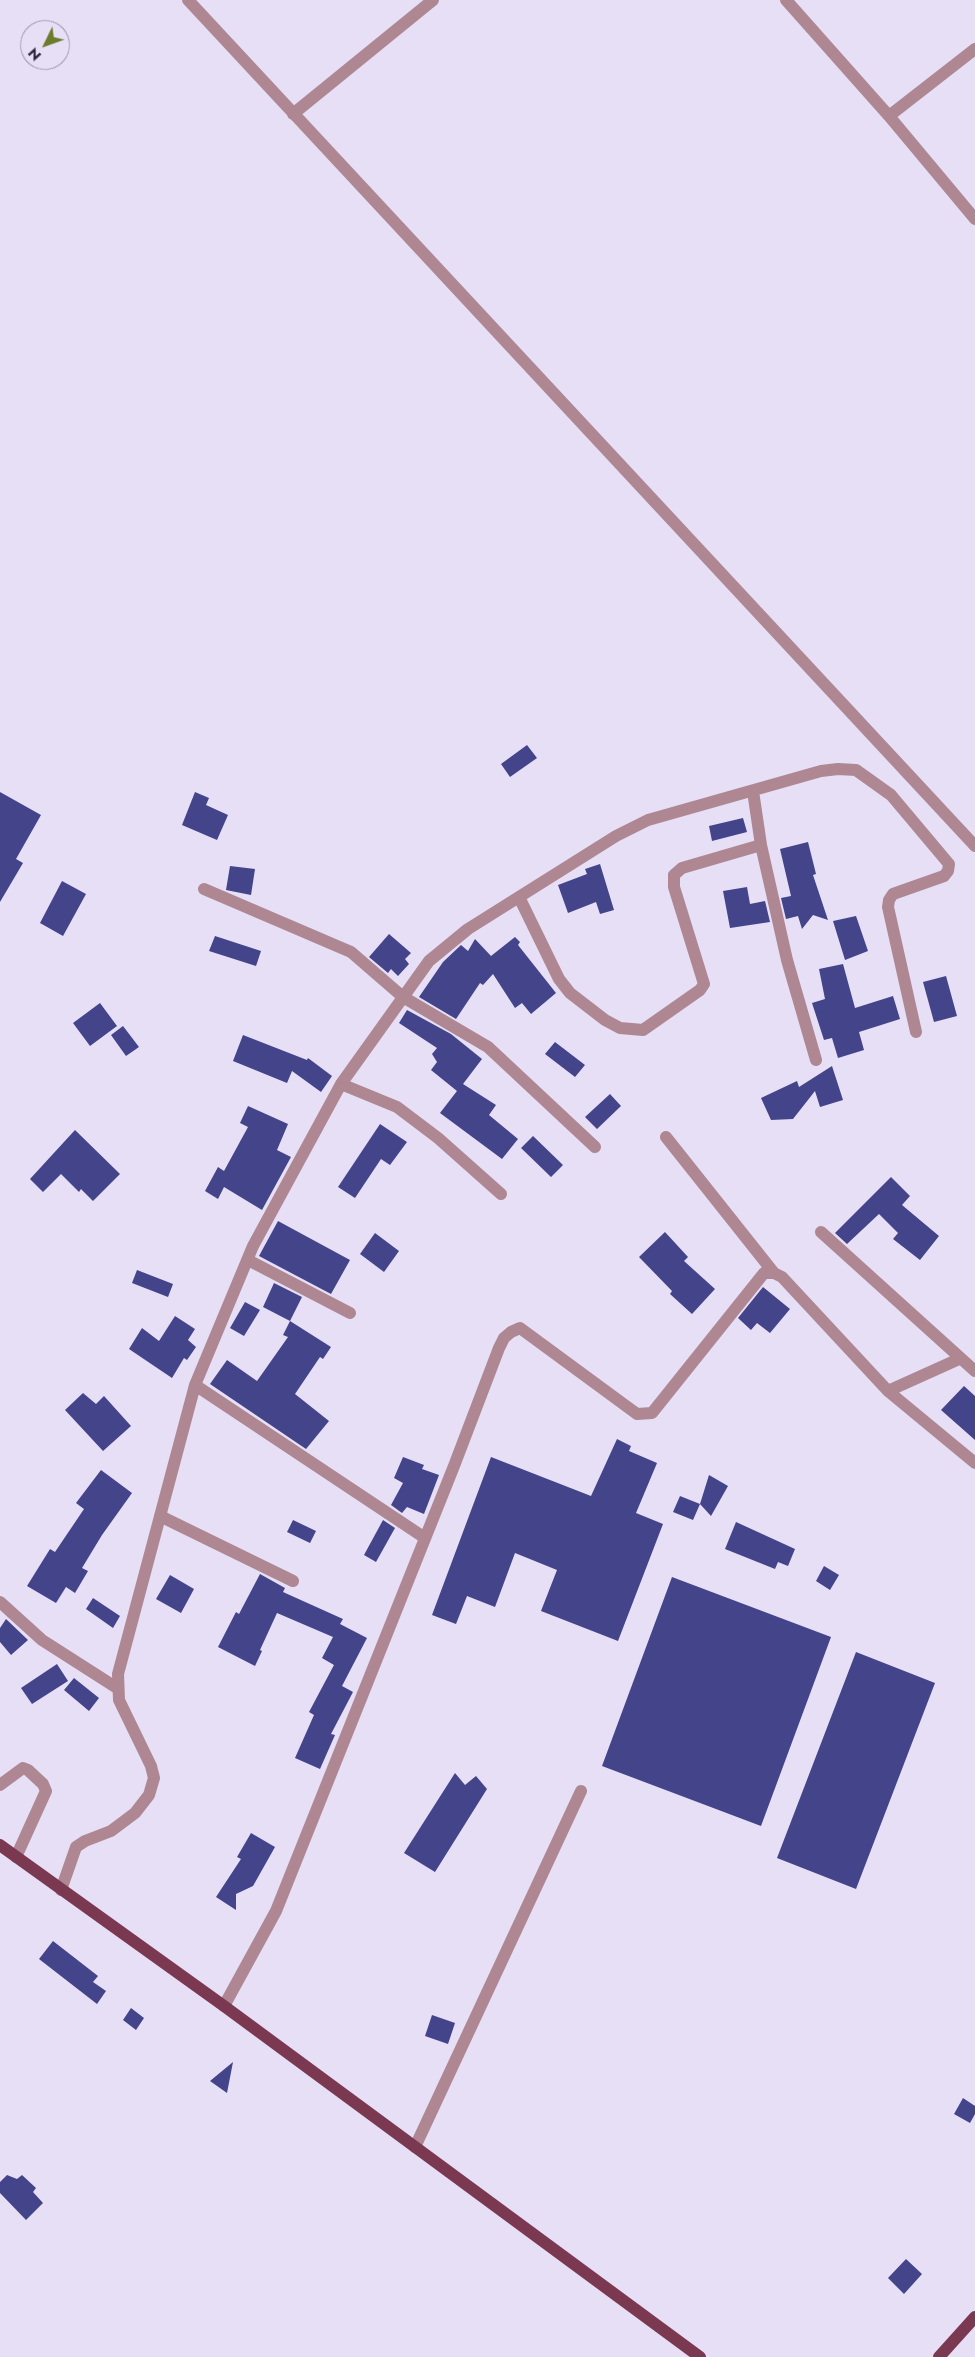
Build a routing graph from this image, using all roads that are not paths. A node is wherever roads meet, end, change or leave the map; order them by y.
1 (188, 0) edge
2 (433, 0) edge
3 (786, 0) edge
4 (975, 49) edge
5 (293, 114) junction
6 (889, 116) junction
7 (975, 218) edge
8 (752, 791) junction
9 (761, 845) junction
10 (975, 846) edge
11 (204, 888) dead end
12 (519, 897) junction
13 (403, 997) junction
14 (916, 1032) dead end
15 (816, 1060) dead end
16 (341, 1084) junction
17 (666, 1137) dead end
18 (595, 1147) dead end
19 (501, 1194) dead end
20 (820, 1232) dead end
21 (248, 1260) junction
22 (774, 1273) junction
23 (350, 1313) dead end
24 (959, 1359) junction
25 (975, 1371) edge
26 (195, 1385) junction
27 (888, 1391) junction
28 (975, 1463) edge
29 (160, 1516) junction
30 (425, 1538) junction
31 (293, 1581) dead end
32 (0, 1602) edge
33 (117, 1688) junction
34 (0, 1785) edge
35 (581, 1791) dead end
36 (0, 1844) edge
37 (16, 1857) junction
38 (61, 1890) junction
39 (224, 2006) junction
40 (414, 2147) junction
41 (975, 2317) edge
42 (700, 2357) edge
43 (939, 2357) edge

1 - 5 street
2 - 5 street
3 - 6 street
4 - 6 street
5 - 10 street
6 - 7 street
8 - 9 street
8 - 12 street
8 - 14 street
9 - 12 street
9 - 15 street
11 - 13 street
12 - 13 street
13 - 16 street
13 - 18 street
16 - 19 street
16 - 21 street
17 - 22 street
20 - 24 street
21 - 23 street
21 - 26 street
22 - 27 street
22 - 30 street
24 - 25 street
24 - 27 street
26 - 29 street
26 - 30 street
27 - 28 street
29 - 31 street
29 - 33 street
30 - 39 street
32 - 33 street
33 - 38 street
34 - 37 street
35 - 40 street
36 - 37 main road
37 - 38 main road
38 - 39 main road
39 - 40 main road
40 - 42 main road
41 - 43 main road

